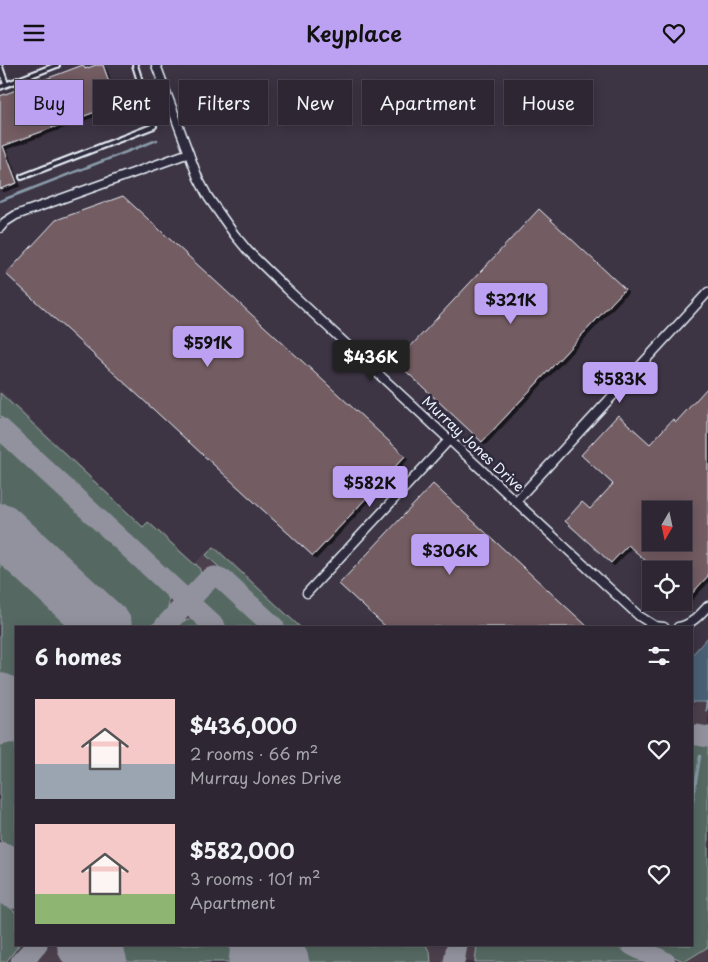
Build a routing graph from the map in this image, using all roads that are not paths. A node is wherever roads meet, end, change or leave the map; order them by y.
1 (57, 65) edge
2 (135, 65) edge
3 (156, 65) edge
4 (0, 67) edge
5 (6, 84) junction
6 (0, 87) edge
7 (189, 153) junction
8 (22, 177) dead end
9 (0, 228) edge
10 (708, 292) edge
11 (450, 439) junction
12 (516, 501) junction
13 (307, 593) dead end
14 (708, 605) edge
15 (660, 626) edge
16 (684, 626) edge

1 - 5 lane
2 - 8 lane
3 - 7 street, Murray Jones Drive
4 - 5 lane
5 - 6 lane
7 - 9 street
7 - 11 street, Murray Jones Drive
10 - 12 street
11 - 12 street, Murray Jones Drive
11 - 13 street
12 - 15 street, Murray Jones Drive
14 - 16 street

